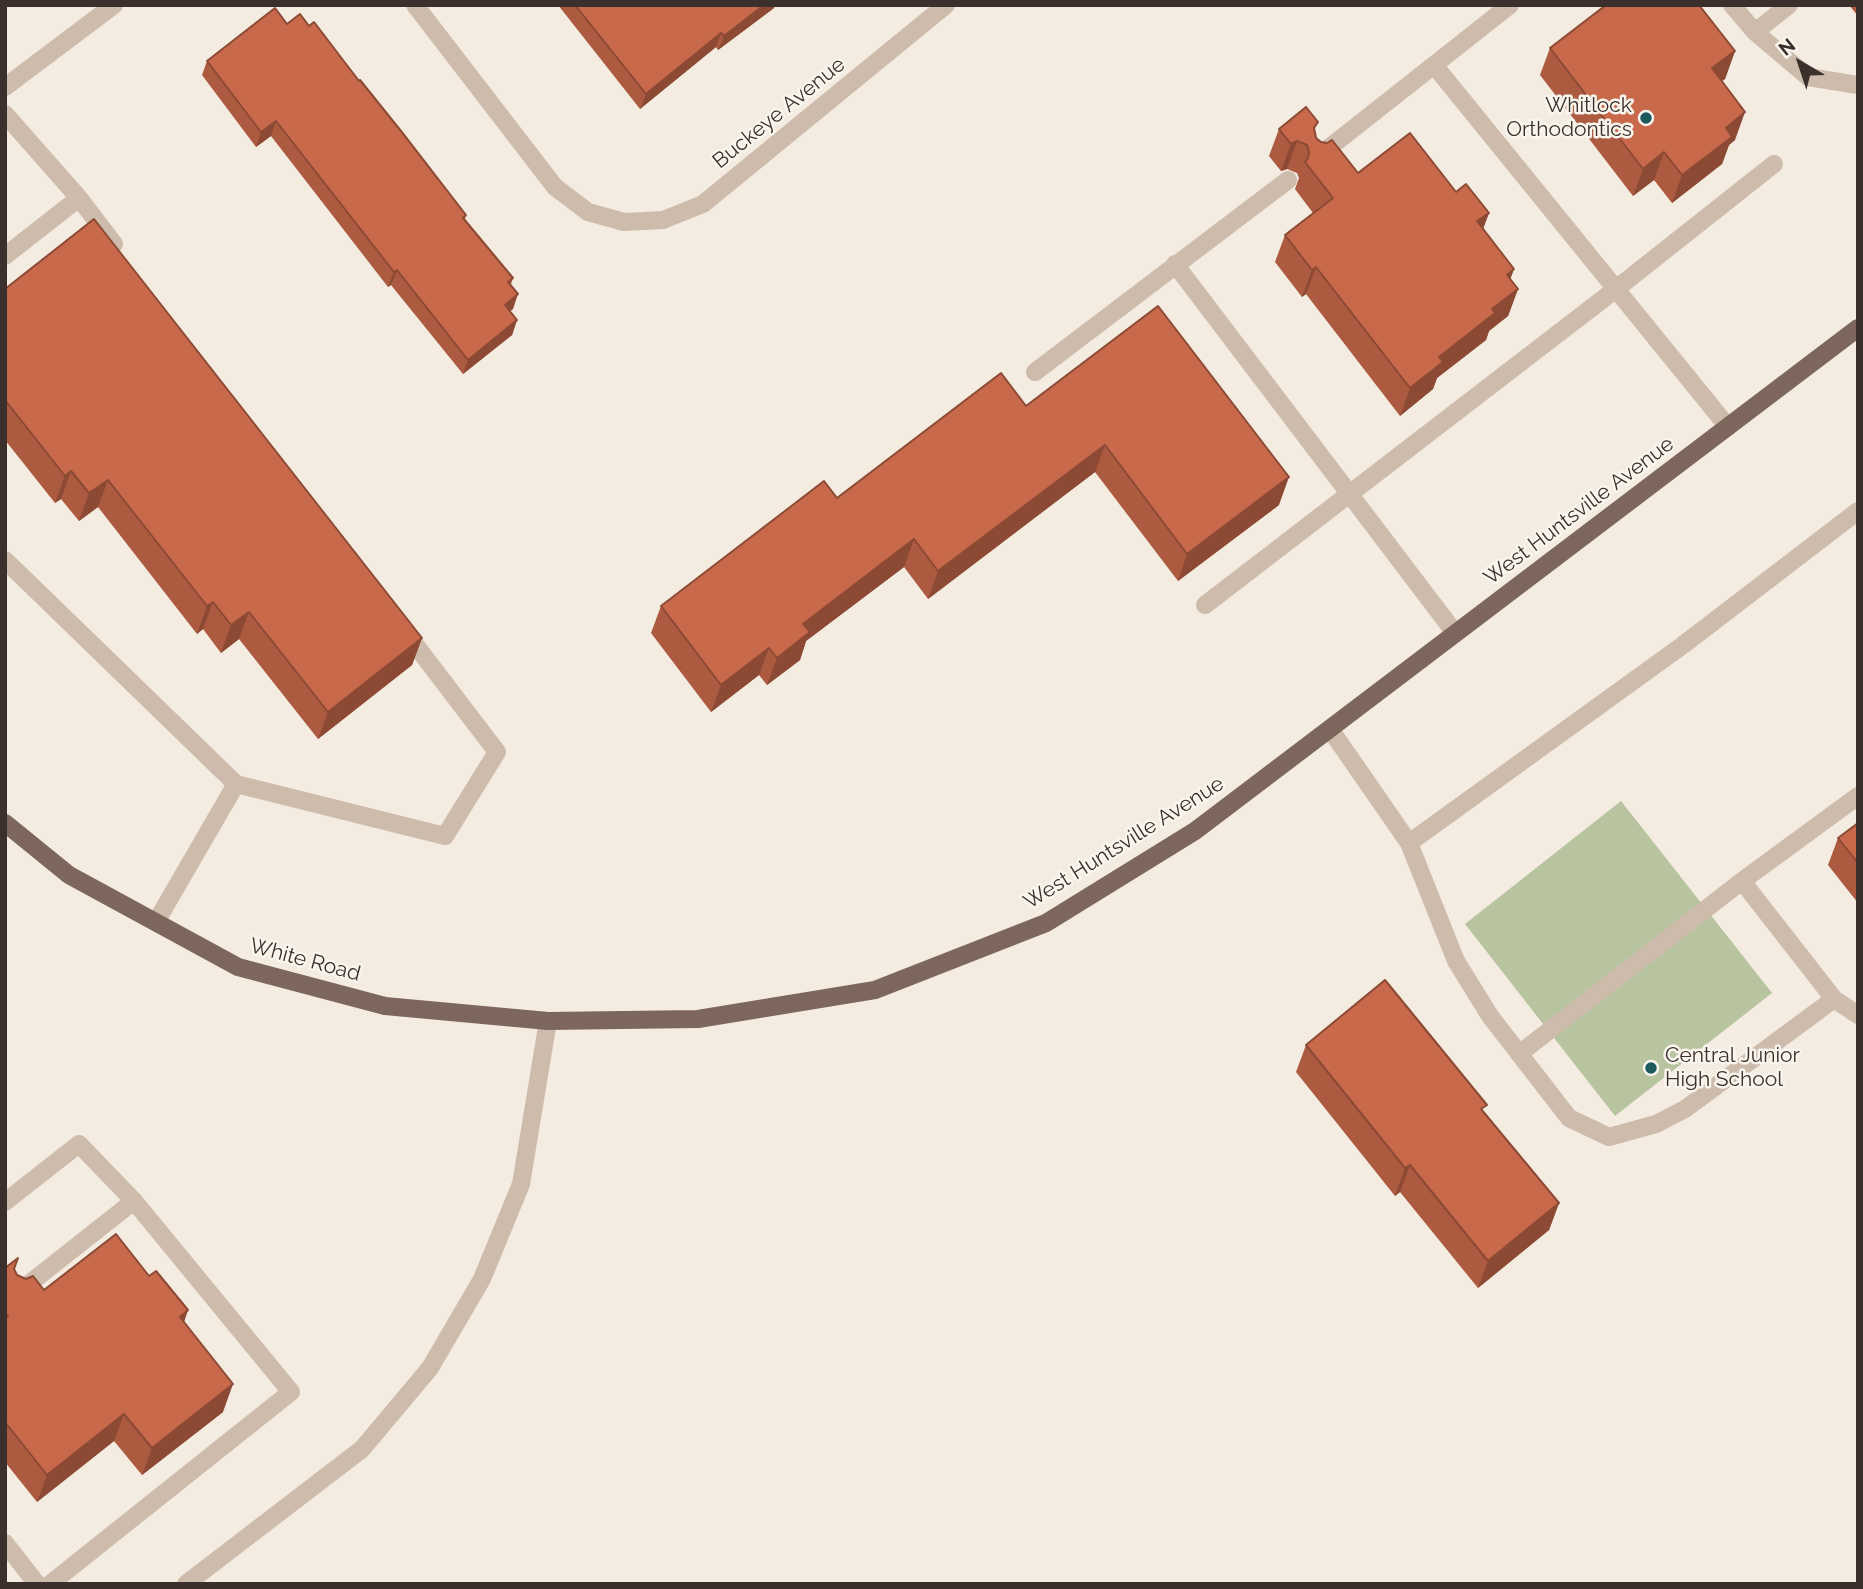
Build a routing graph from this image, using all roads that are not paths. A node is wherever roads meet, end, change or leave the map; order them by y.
1 (114, 5) edge
2 (415, 5) edge
3 (947, 5) edge
4 (1510, 5) edge
5 (1732, 5) edge
6 (1789, 5) edge
7 (1755, 32) junction
8 (1434, 65) junction
9 (1858, 85) edge
10 (5, 87) edge
11 (5, 114) edge
12 (1315, 159) edge
13 (1774, 164) dead end
14 (1287, 180) edge
15 (79, 198) junction
16 (121, 254) edge
17 (5, 256) edge
18 (1175, 264) junction
19 (1616, 289) junction
20 (1858, 328) edge
21 (1035, 372) dead end
22 (1728, 427) junction
23 (1349, 493) junction
24 (1858, 511) edge
25 (5, 559) edge
26 (1205, 605) dead end
27 (397, 620) edge
28 (1455, 633) junction
29 (1330, 729) junction
30 (236, 784) junction
31 (1858, 796) edge
32 (5, 823) edge
33 (1409, 843) junction
34 (1742, 881) junction
35 (156, 922) junction
36 (1834, 999) junction
37 (1858, 1014) edge
38 (548, 1021) junction
39 (1520, 1054) junction
40 (134, 1201) junction
41 (5, 1202) edge
42 (15, 1295) edge
43 (5, 1543) edge
44 (37, 1584) edge
45 (50, 1584) edge
46 (186, 1584) edge

1 - 10 street
2 - 3 street, Buckeye Avenue
4 - 8 street
5 - 7 street
6 - 7 street
7 - 9 street
8 - 12 street
8 - 19 street
11 - 15 street
13 - 19 street
14 - 18 street
15 - 16 street
15 - 17 street
18 - 21 street
18 - 23 street
19 - 22 street
19 - 23 street
20 - 22 main road, West Huntsville Avenue
22 - 28 main road, West Huntsville Avenue
23 - 26 street
23 - 28 street
24 - 33 street
25 - 30 street
27 - 30 street
28 - 29 main road, West Huntsville Avenue
29 - 33 street
29 - 38 main road, West Huntsville Avenue
30 - 35 street
31 - 34 street
32 - 35 main road, White Road
33 - 39 street
34 - 36 street
34 - 39 street
35 - 38 main road, White Road
36 - 37 street
36 - 39 street
38 - 46 street
40 - 41 street
40 - 42 street
40 - 45 street
43 - 44 street

